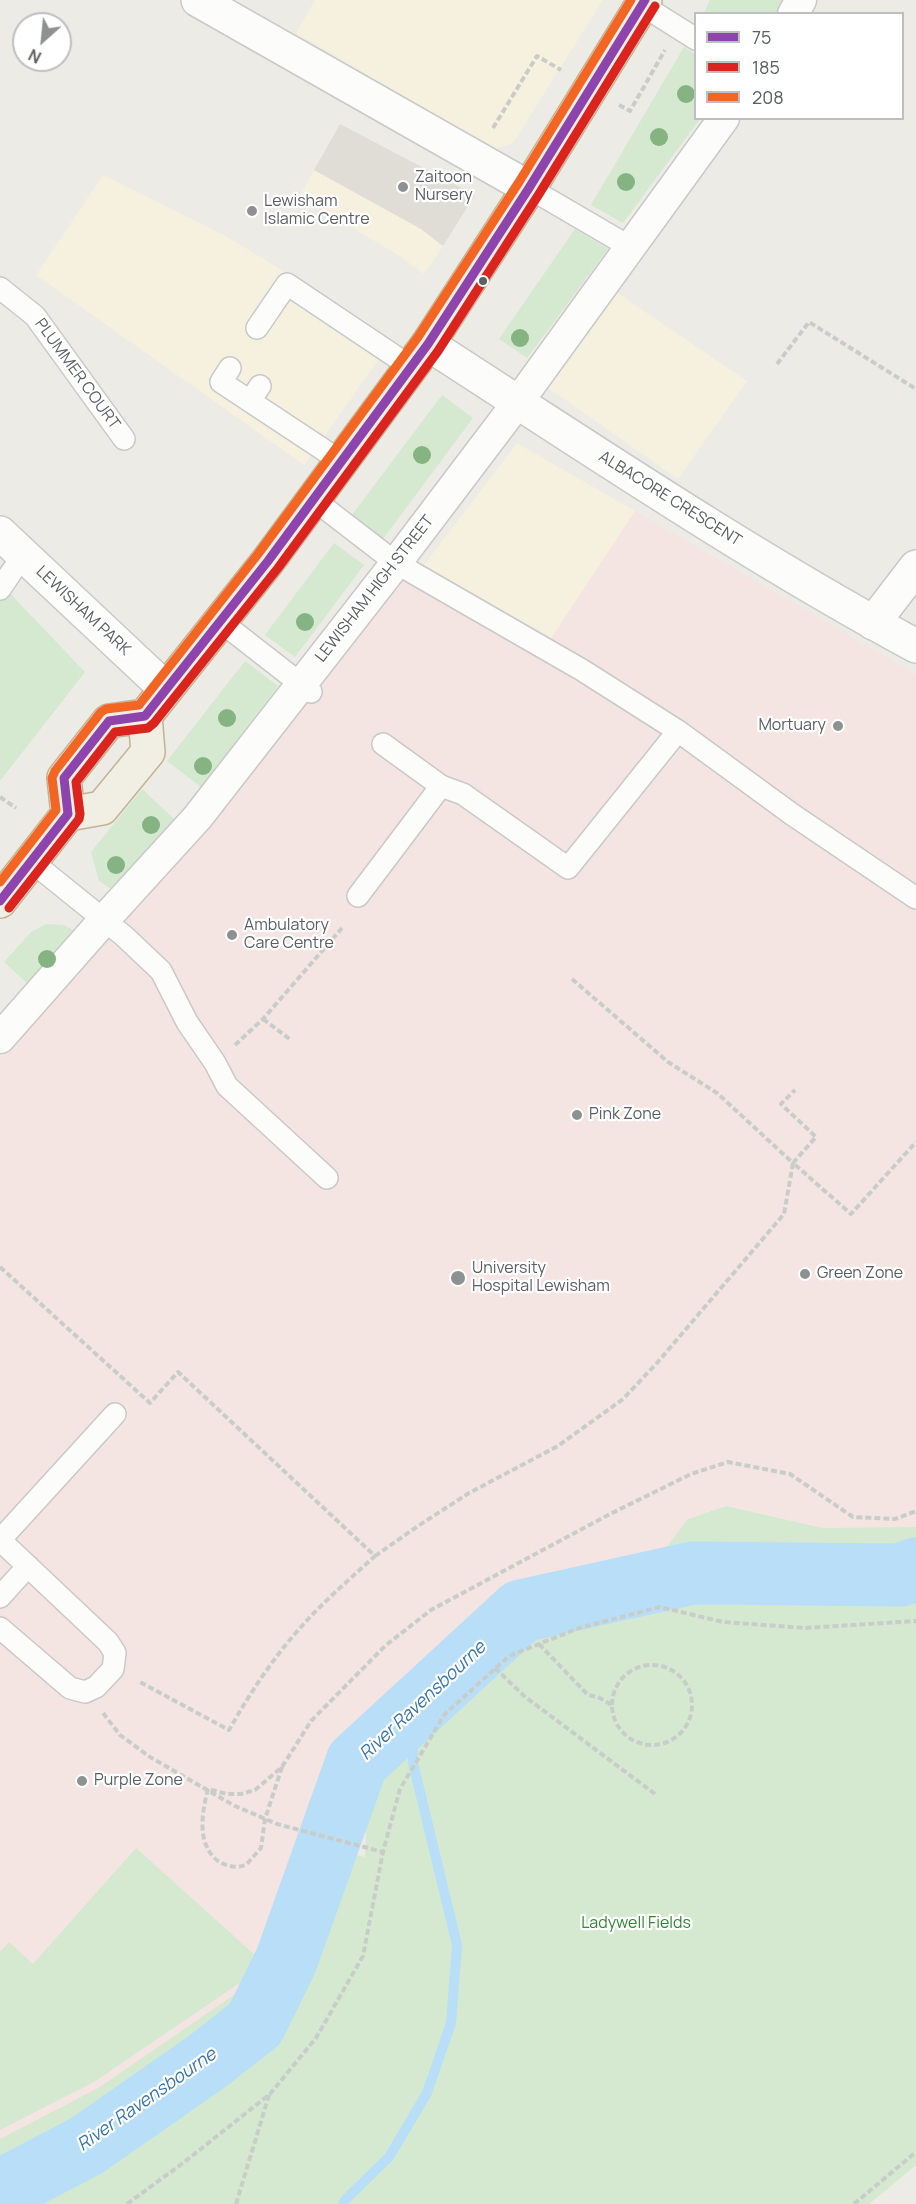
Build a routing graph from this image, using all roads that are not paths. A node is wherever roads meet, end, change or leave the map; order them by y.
1 (198, 0) edge
2 (644, 2) edge
3 (694, 38) edge
4 (723, 120) edge
5 (529, 188) junction
6 (630, 247) junction
7 (0, 288) edge
8 (257, 328) dead end
9 (420, 356) junction
10 (230, 368) dead end
11 (518, 402) junction
12 (124, 439) dead end
13 (342, 462) junction
14 (314, 499) junction
15 (12, 544) edge
16 (396, 563) junction
17 (916, 567) edge
18 (0, 589) edge
19 (220, 621) junction
20 (873, 623) junction
21 (916, 646) edge
22 (306, 688) junction
23 (166, 689) junction
24 (145, 716) junction
25 (678, 730) junction
26 (383, 744) dead end
27 (441, 786) junction
28 (68, 814) junction
29 (32, 861) junction
30 (358, 896) dead end
31 (916, 898) edge
32 (0, 901) edge
33 (104, 920) junction
34 (0, 1038) edge
35 (327, 1178) dead end
36 (115, 1414) dead end
37 (0, 1540) edge
38 (28, 1566) junction
39 (0, 1597) edge
40 (0, 1628) edge

1 - 5 street
2 - 3 lane
2 - 5 highway
4 - 6 street, LEWISHAM HIGH STREET
5 - 6 lane
5 - 9 highway
6 - 11 street, LEWISHAM HIGH STREET
7 - 12 lane, PLUMMER COURT
8 - 9 lane
9 - 11 street, ALBACORE CRESCENT
9 - 13 highway
10 - 13 lane
11 - 16 street, LEWISHAM HIGH STREET
11 - 20 street, ALBACORE CRESCENT
13 - 14 highway
14 - 16 lane
14 - 19 highway
15 - 18 lane
15 - 23 street, LEWISHAM PARK
16 - 22 street, LEWISHAM HIGH STREET
16 - 25 lane
17 - 20 street
19 - 22 lane
19 - 23 highway
20 - 21 street, ALBACORE CRESCENT
22 - 33 street, LEWISHAM HIGH STREET
23 - 24 highway
24 - 28 highway
24 - 28 highway
25 - 27 lane
25 - 31 lane
26 - 27 lane
27 - 30 lane
28 - 29 highway
29 - 32 highway
29 - 33 lane
33 - 34 street, LEWISHAM HIGH STREET
33 - 35 lane
36 - 37 lane
37 - 38 lane
38 - 39 lane
38 - 40 lane

